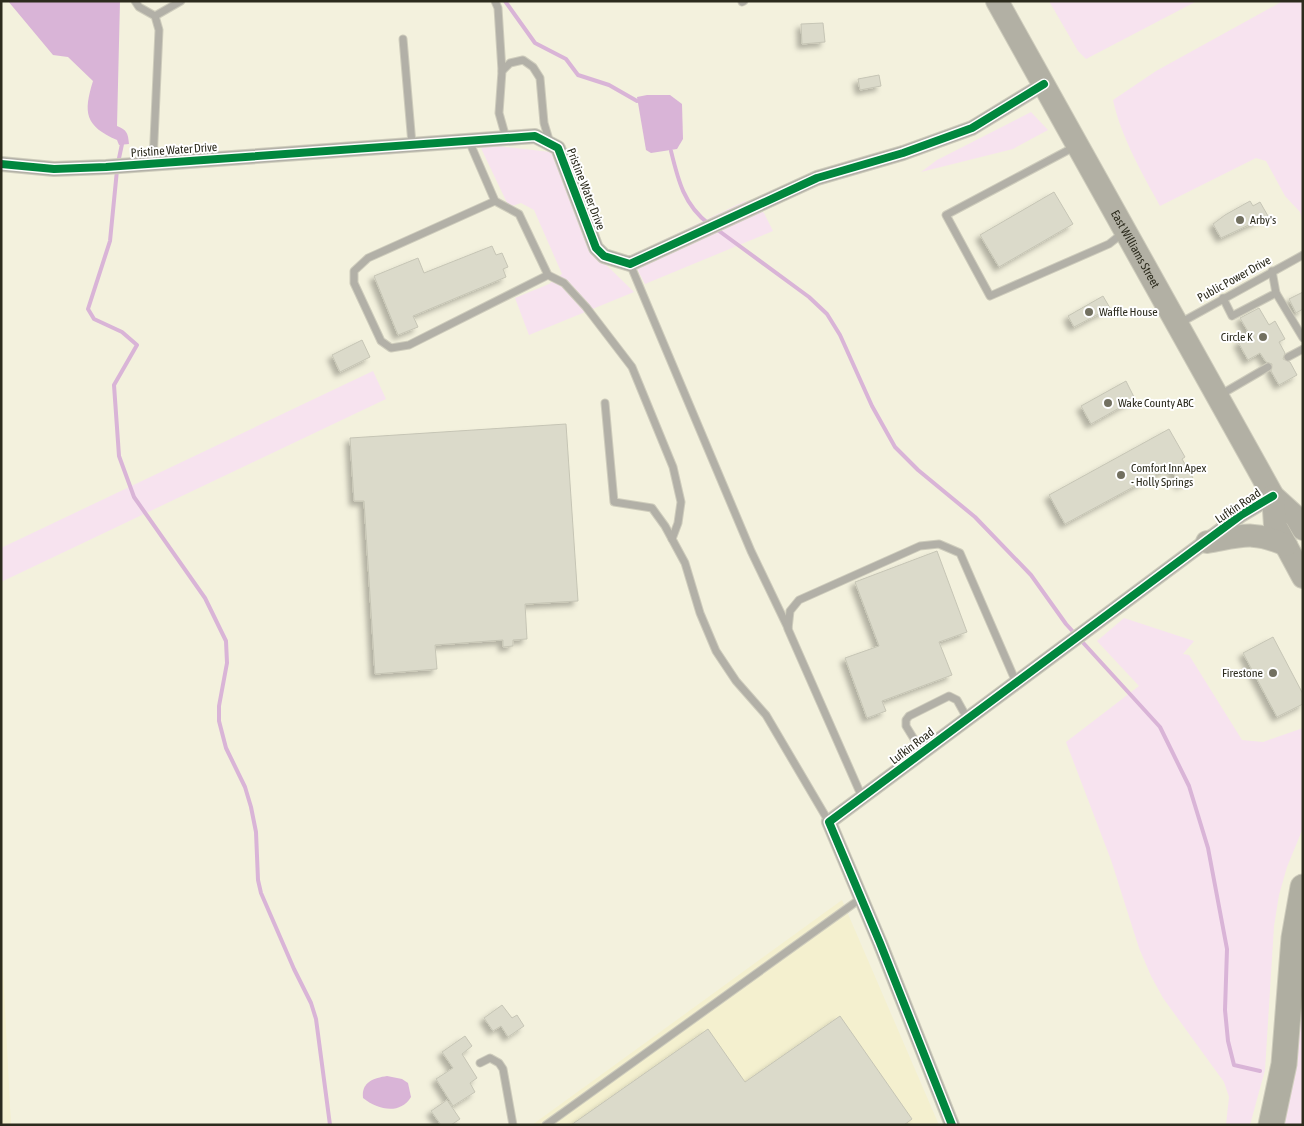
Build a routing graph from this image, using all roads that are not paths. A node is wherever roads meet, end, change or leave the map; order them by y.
1 (135, 1) edge
2 (181, 1) edge
3 (495, 1) edge
4 (997, 1) edge
5 (155, 16) junction
6 (404, 39) dead end
7 (502, 71) junction
8 (1044, 84) junction
9 (506, 138) junction
10 (469, 141) junction
11 (412, 144) junction
12 (550, 144) junction
13 (1077, 145) junction
14 (150, 163) junction
15 (1, 164) edge
16 (495, 201) junction
17 (1126, 232) junction
18 (1303, 255) edge
19 (630, 264) junction
20 (1272, 271) junction
21 (548, 274) junction
22 (1276, 293) junction
23 (1222, 298) junction
24 (1178, 325) junction
25 (1303, 338) edge
26 (1303, 349) edge
27 (1288, 357) dead end
28 (1268, 367) dead end
29 (1218, 397) junction
30 (605, 403) dead end
31 (1273, 496) junction
32 (1303, 529) edge
33 (672, 539) junction
34 (1207, 542) junction
35 (1286, 545) junction
36 (1303, 577) edge
37 (788, 629) junction
38 (1016, 682) junction
39 (967, 718) junction
40 (922, 752) junction
41 (862, 798) junction
42 (829, 822) junction
43 (1303, 886) edge
44 (860, 899) junction
45 (480, 1063) dead end
46 (949, 1123) edge
47 (513, 1125) edge
48 (546, 1125) edge
49 (1271, 1125) edge

1 - 5 lane
2 - 5 lane
3 - 7 lane
4 - 8 highway, East Williams Street
5 - 14 lane
6 - 11 lane
7 - 9 lane
7 - 12 lane
8 - 13 highway, East Williams Street
8 - 19 street
9 - 10 street, Pristine Water Drive
9 - 12 street, Pristine Water Drive
10 - 11 street, Pristine Water Drive
10 - 16 lane
11 - 14 street, Pristine Water Drive
12 - 19 street, Pristine Water Drive
13 - 17 highway, East Williams Street
13 - 17 lane
14 - 15 street, Pristine Water Drive
16 - 21 lane
16 - 21 lane
17 - 24 highway, East Williams Street
18 - 20 lane, Public Power Drive
19 - 37 lane
20 - 22 lane
20 - 23 lane, Public Power Drive
21 - 33 lane
22 - 23 lane
22 - 25 lane
23 - 24 lane, Public Power Drive
24 - 29 highway, East Williams Street
26 - 27 lane
28 - 29 lane
29 - 31 highway, East Williams Street
30 - 33 lane
31 - 32 highway, East Williams Street
31 - 34 street, Lufkin Road
31 - 35 highway, East Williams Street
33 - 42 lane
34 - 35 highway
34 - 38 street, Lufkin Road
35 - 36 highway, East Williams Street
37 - 38 lane
37 - 41 lane
38 - 39 street, Lufkin Road
39 - 40 street, Lufkin Road
39 - 40 lane
40 - 41 street, Lufkin Road
41 - 42 street, Lufkin Road
42 - 44 street
43 - 49 highway
44 - 46 street
44 - 48 lane
45 - 47 lane

